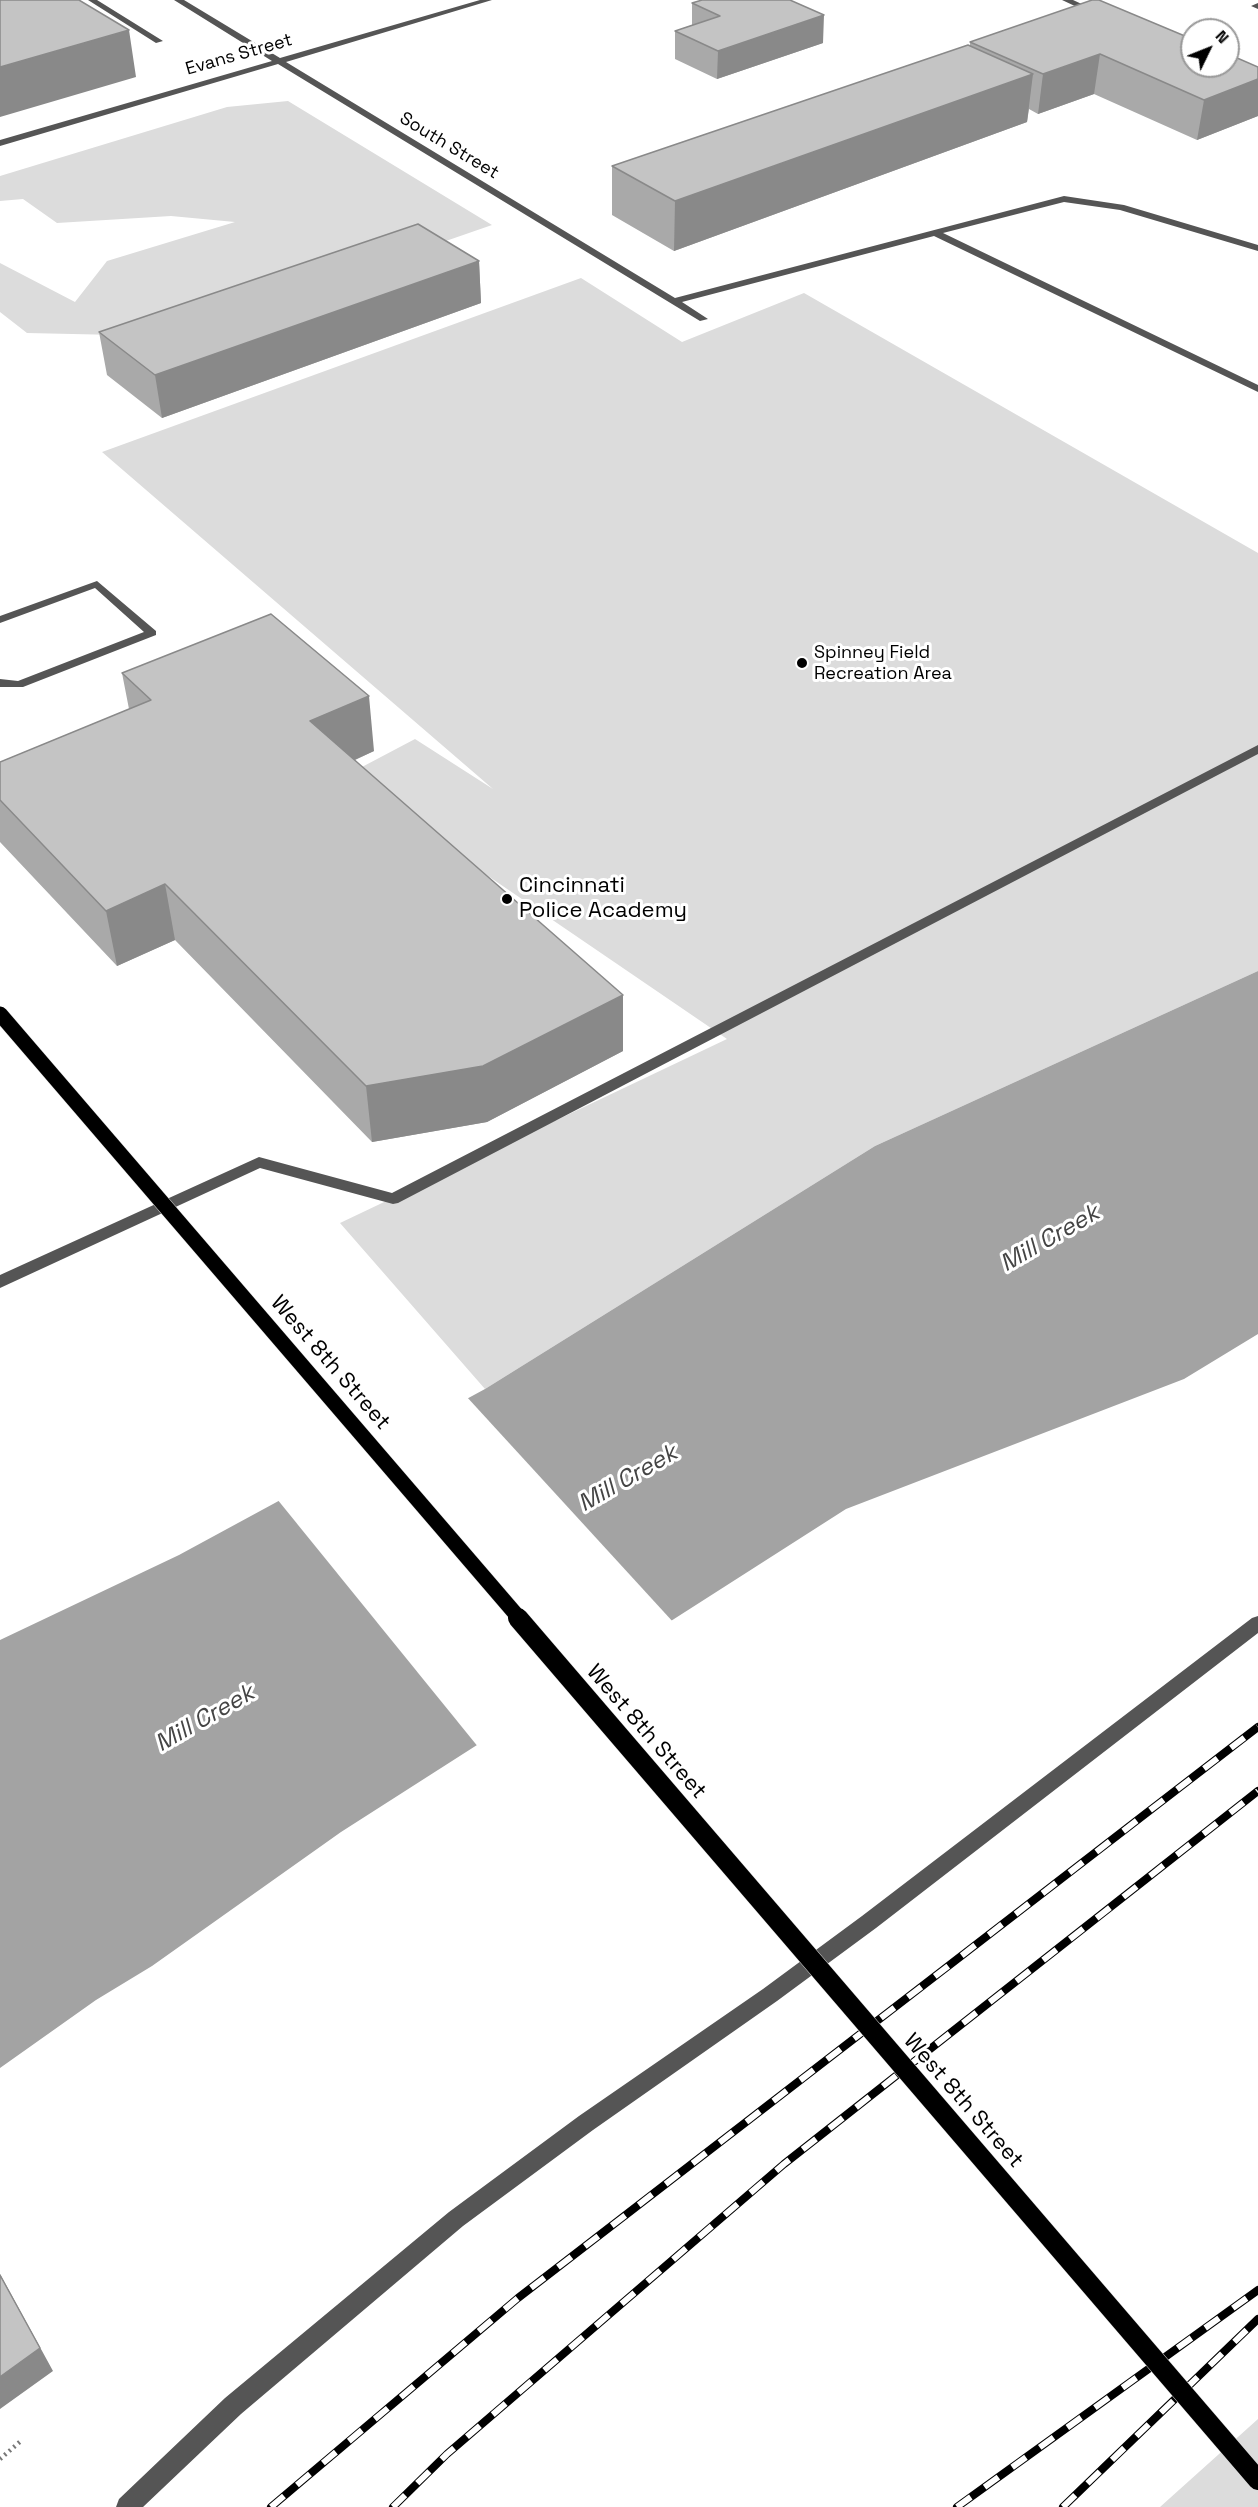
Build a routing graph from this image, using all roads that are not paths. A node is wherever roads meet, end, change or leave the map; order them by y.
1 (92, 0) edge
2 (178, 0) edge
3 (488, 0) edge
4 (1066, 0) edge
5 (1108, 18) edge
6 (159, 41) dead end
7 (277, 61) junction
8 (0, 143) edge
9 (935, 233) junction
10 (1258, 248) edge
11 (674, 301) junction
12 (703, 319) dead end
13 (1258, 389) edge
14 (0, 620) edge
15 (0, 683) edge
16 (1258, 749) edge
17 (0, 1014) edge
18 (0, 1282) edge
19 (1258, 1623) edge
20 (1258, 2480) edge
21 (127, 2507) edge

1 - 6 street
2 - 7 street, South Street
3 - 7 street, Evans Street
4 - 5 street
7 - 8 street, Evans Street
7 - 11 street, South Street
9 - 10 street
9 - 11 street
9 - 13 street
11 - 12 street, South Street
14 - 15 street
16 - 18 street
17 - 20 main road, West 8th Street, bridge
19 - 21 street

